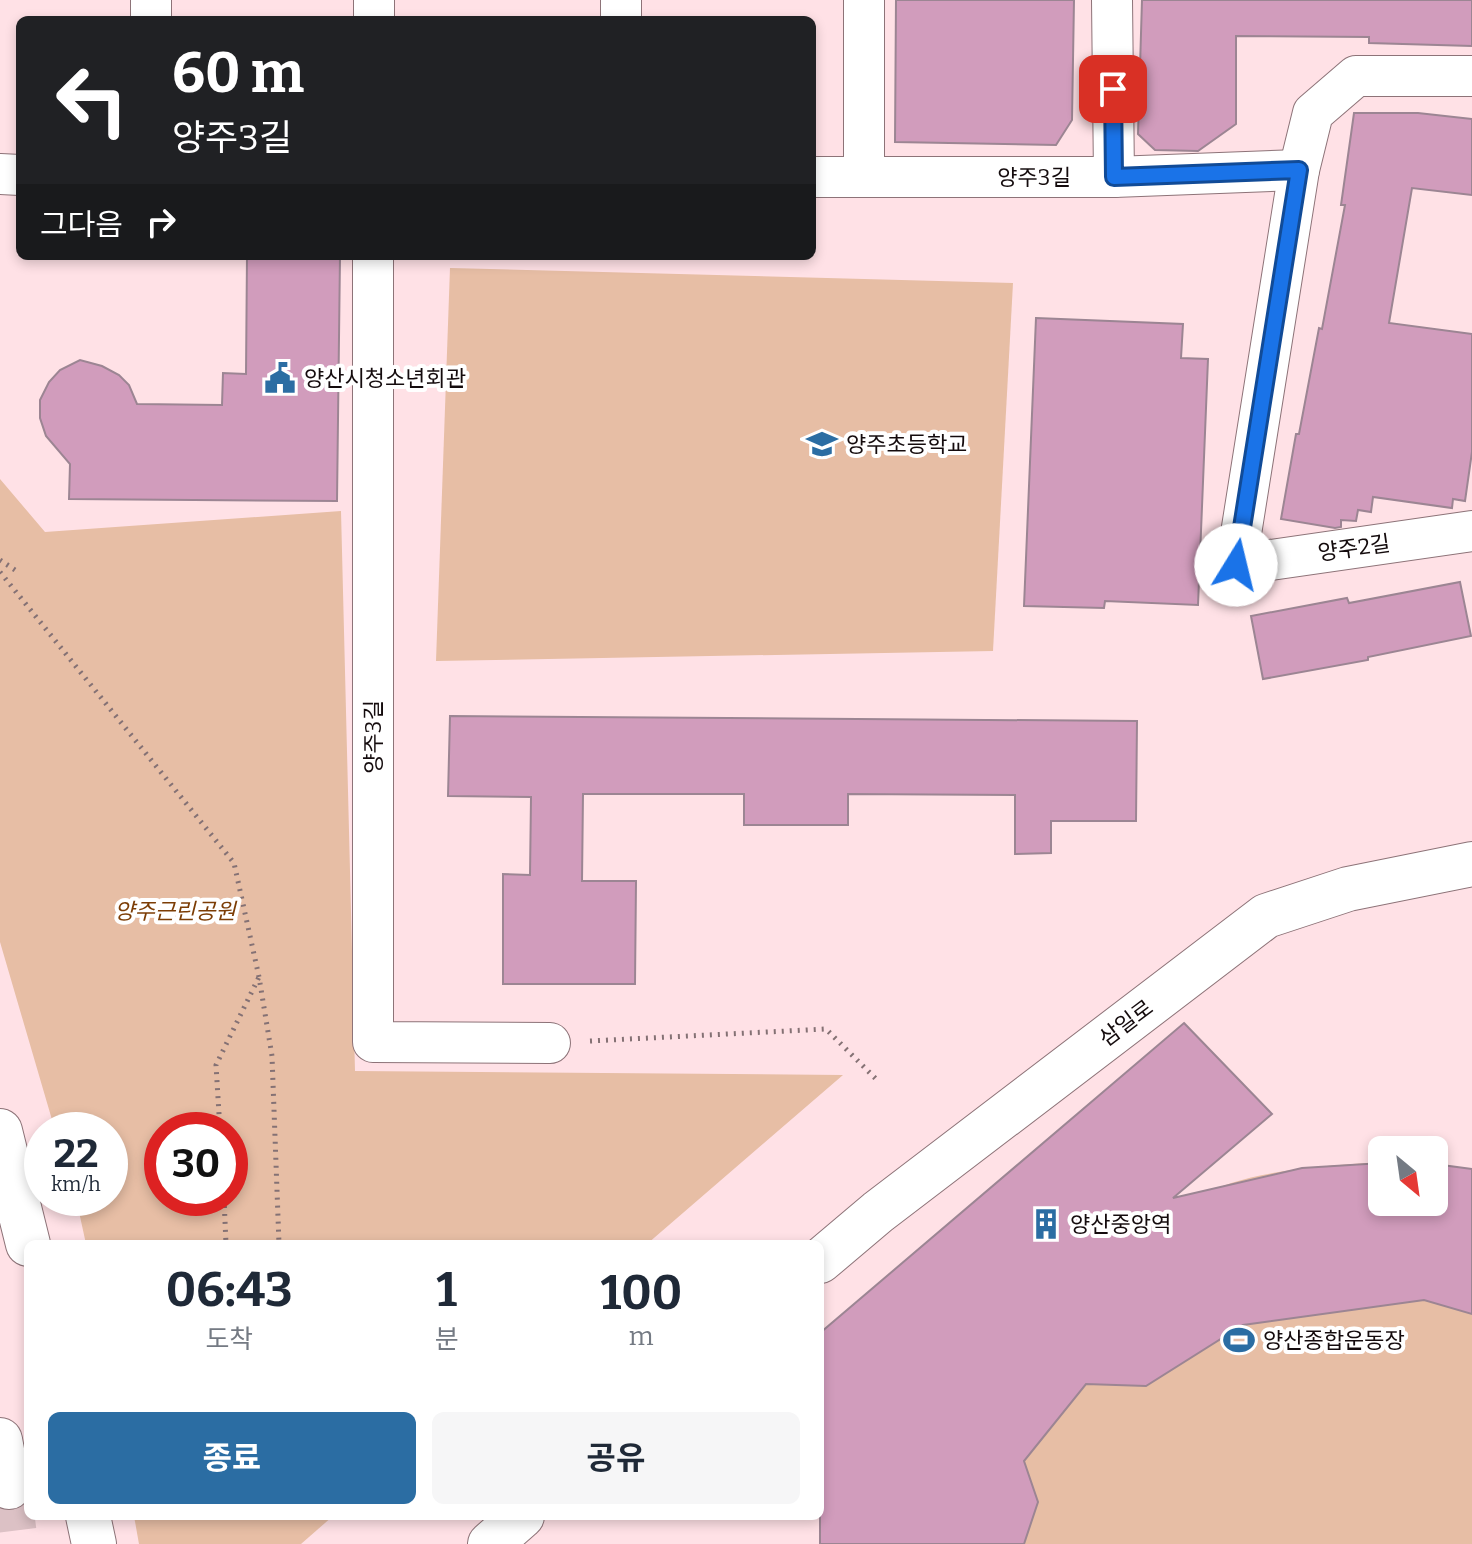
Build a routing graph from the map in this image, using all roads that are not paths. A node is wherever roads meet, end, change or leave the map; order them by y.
1 (864, 0) edge
2 (1112, 0) edge
3 (1472, 76) edge
4 (1299, 170) junction
5 (864, 176) junction
6 (816, 177) edge
7 (1114, 177) junction
8 (373, 260) edge
9 (1472, 531) edge
10 (1472, 864) edge
11 (550, 1043) road end
12 (0, 1131) edge
13 (27, 1240) edge
14 (824, 1258) edge
15 (0, 1440) edge
16 (9, 1487) tunnel mouth
17 (89, 1520) edge
18 (517, 1520) edge
19 (94, 1544) edge
20 (490, 1544) edge

1 - 5 street
2 - 7 street
3 - 4 street
4 - 7 street, 양주3길
4 - 9 street, 양주2길
5 - 6 street, 양주3길
5 - 7 street, 양주3길
8 - 11 street, 양주3길
10 - 14 main road, 삼일로
12 - 13 main road
15 - 16 main road
17 - 19 main road
18 - 20 main road

